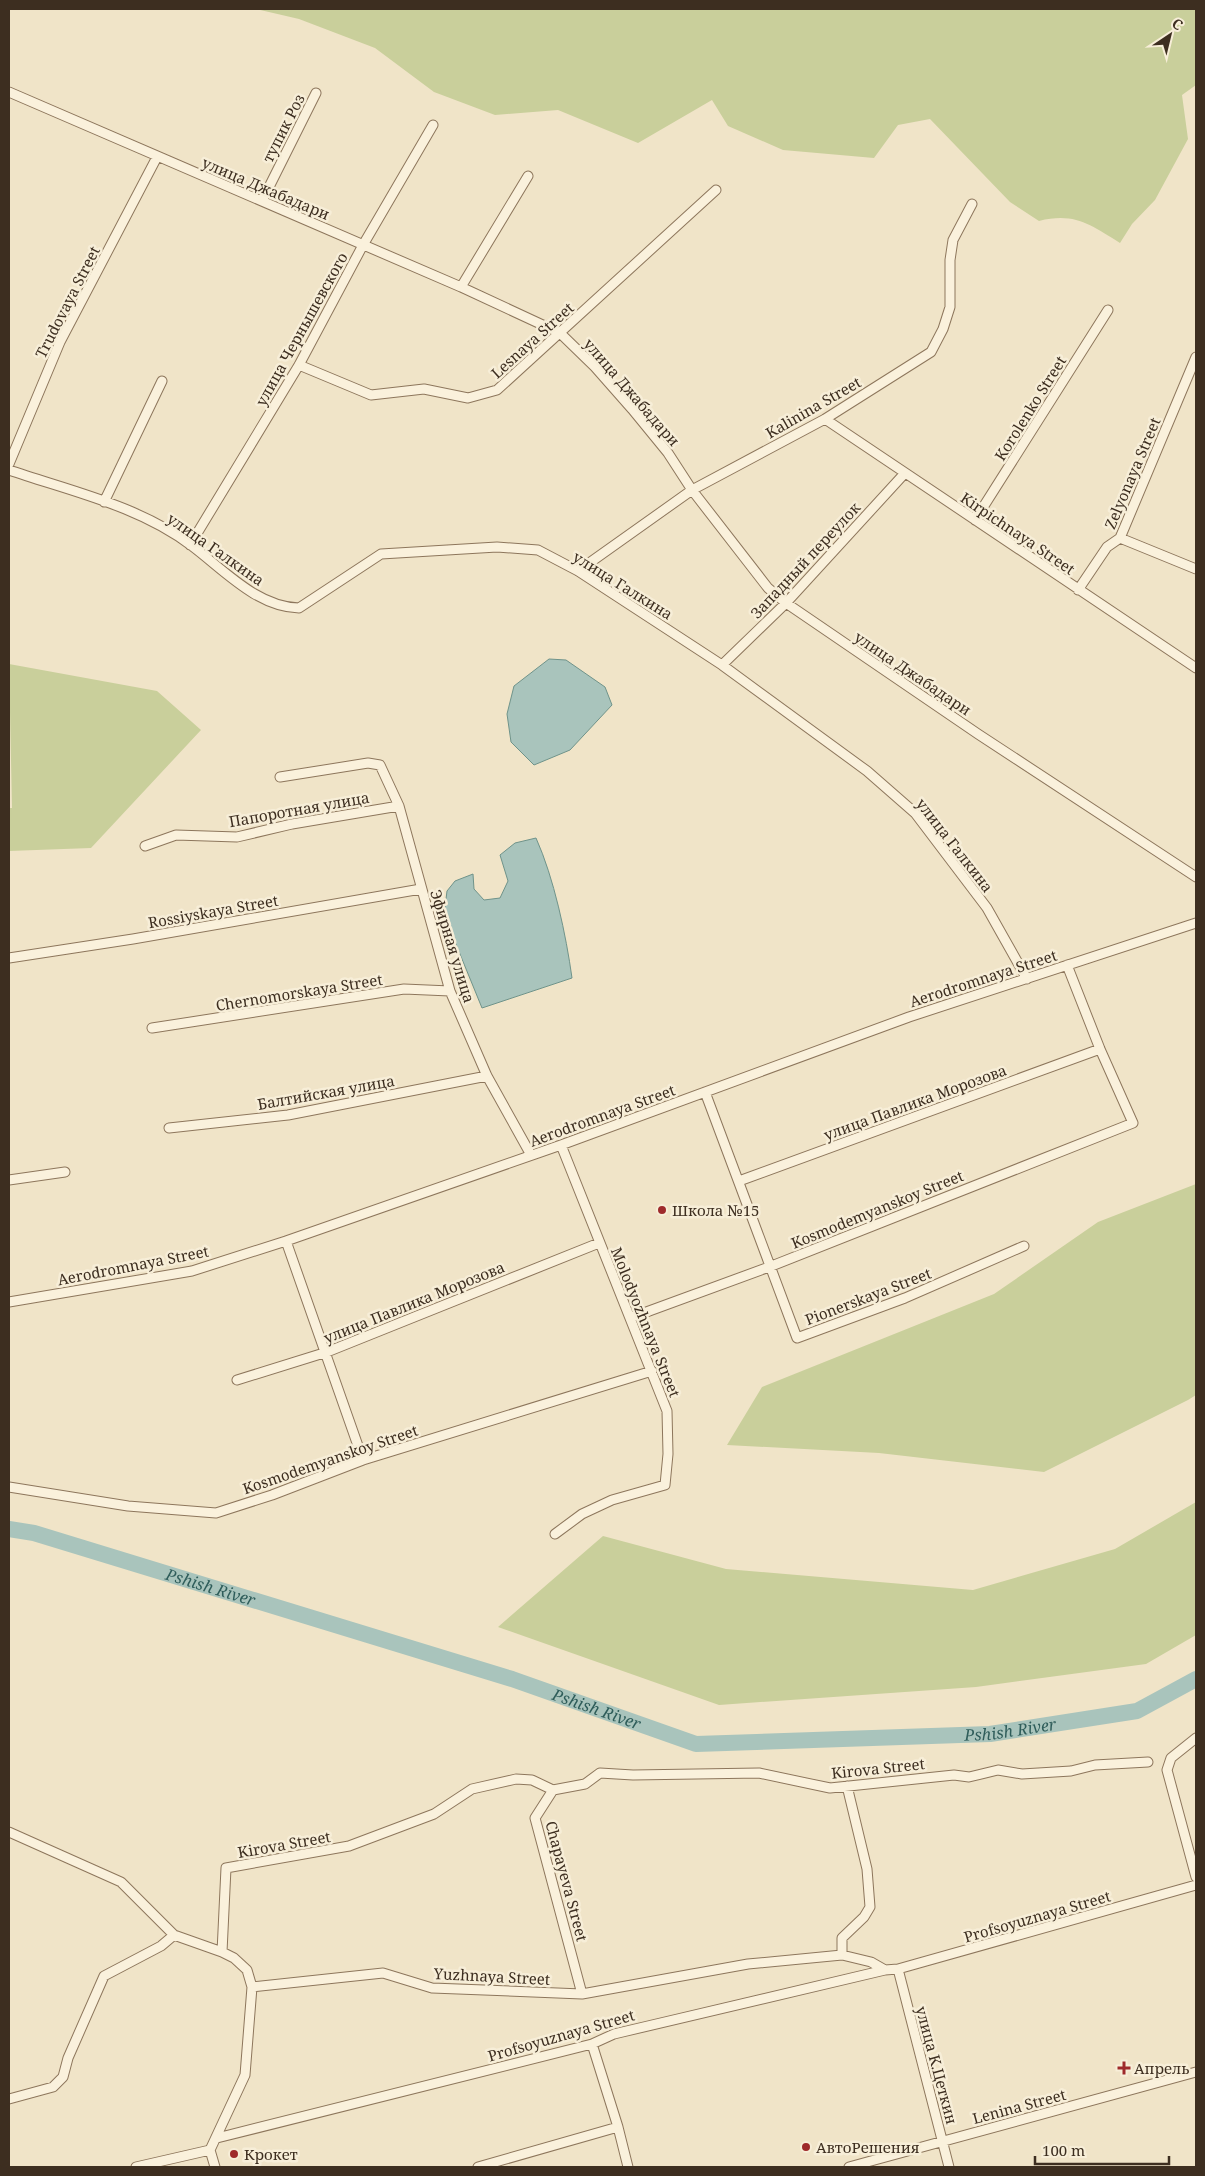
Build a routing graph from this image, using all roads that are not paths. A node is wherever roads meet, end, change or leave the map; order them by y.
1 (9, 92) edge
2 (316, 93) dead end
3 (433, 125) dead end
4 (157, 157) junction
5 (528, 176) dead end
6 (716, 190) dead end
7 (262, 201) junction
8 (972, 204) dead end
9 (363, 245) junction
10 (461, 287) junction
11 (1108, 310) dead end
12 (560, 333) junction
13 (1196, 357) edge
14 (299, 365) junction
15 (162, 381) dead end
16 (825, 419) junction
17 (9, 464) edge
18 (9, 470) edge
19 (905, 473) junction
20 (692, 490) junction
21 (104, 502) junction
22 (975, 520) junction
23 (1120, 538) junction
24 (190, 545) junction
25 (1196, 569) edge
26 (578, 571) junction
27 (1078, 590) junction
28 (786, 603) junction
29 (722, 665) junction
30 (1196, 668) edge
31 (280, 777) dead end
32 (399, 806) junction
33 (145, 846) dead end
34 (1196, 877) edge
35 (421, 889) junction
36 (1196, 923) edge
37 (9, 958) edge
38 (1067, 965) junction
39 (1027, 979) junction
40 (450, 991) junction
41 (152, 1028) dead end
42 (1100, 1049) junction
43 (487, 1076) junction
44 (705, 1092) junction
45 (170, 1128) dead end
46 (561, 1145) junction
47 (531, 1155) junction
48 (65, 1172) dead end
49 (9, 1180) edge
50 (739, 1181) junction
51 (286, 1241) junction
52 (599, 1243) junction
53 (1024, 1246) dead end
54 (768, 1267) junction
55 (9, 1302) edge
56 (630, 1318) junction
57 (327, 1352) junction
58 (652, 1370) junction
59 (237, 1380) dead end
60 (363, 1460) junction
61 (9, 1487) edge
62 (555, 1534) dead end
63 (1196, 1738) edge
64 (1148, 1762) dead end
65 (847, 1786) junction
66 (554, 1790) junction
67 (9, 1832) edge
68 (1196, 1877) edge
69 (1196, 1885) edge
70 (174, 1936) junction
71 (222, 1952) junction
72 (842, 1955) junction
73 (898, 1969) junction
74 (885, 1970) junction
75 (252, 1986) junction
76 (582, 1994) junction
77 (592, 2044) junction
78 (1196, 2072) edge
79 (9, 2099) edge
80 (618, 2127) junction
81 (217, 2138) junction
82 (942, 2141) junction
83 (210, 2150) junction
84 (136, 2167) edge
85 (214, 2167) edge
86 (478, 2167) edge
87 (628, 2167) edge
88 (850, 2167) edge
89 (949, 2167) edge

1 - 4 street, улица Джабадари
2 - 7 street, тупик Роз
3 - 9 street, улица Чернышевского
4 - 7 street, улица Джабадари
4 - 17 street, Trudovaya Street
5 - 10 street
6 - 12 street, Lesnaya Street
7 - 9 street, улица Джабадари
8 - 16 street, Kalinina Street
9 - 10 street, улица Джабадари
9 - 14 street, улица Чернышевского
10 - 12 street, улица Джабадари
11 - 22 street, Korolenko Street
12 - 14 street, Lesnaya Street
12 - 20 street, улица Джабадари
13 - 23 street, Zelyonaya Street
14 - 24 street, улица Чернышевского
15 - 21 street
16 - 19 street, Kirpichnaya Street
16 - 20 street, Kalinina Street
18 - 21 street, улица Галкина
19 - 22 street, Kirpichnaya Street
19 - 28 street, Западный переулок
20 - 26 street, Kalinina Street
20 - 28 street, улица Джабадари
21 - 24 street, улица Галкина
22 - 27 street, Kirpichnaya Street
23 - 25 street
23 - 27 street, Zelyonaya Street
24 - 26 street, улица Галкина
26 - 29 street, улица Галкина
27 - 30 street, Kirpichnaya Street
28 - 29 street, Западный переулок
28 - 34 street, улица Джабадари
29 - 39 street, улица Галкина
31 - 32 street, Эфирная улица
32 - 33 street, Папоротная улица
32 - 35 street, Эфирная улица
35 - 37 street, Rossiyskaya Street
35 - 40 street, Эфирная улица
36 - 38 street, Aerodromnaya Street
38 - 39 street, Aerodromnaya Street
38 - 42 street
39 - 44 street, Aerodromnaya Street
40 - 41 street, Chernomorskaya Street
40 - 43 street, Эфирная улица
42 - 50 street, улица Павлика Морозова
42 - 54 street, Kosmodemyanskoy Street
43 - 45 street, Балтийская улица
43 - 47 street, Эфирная улица
44 - 46 street, Aerodromnaya Street
44 - 50 street, Pionerskaya Street
46 - 47 street, Aerodromnaya Street
46 - 52 street, Molodyozhnaya Street
47 - 51 street, Aerodromnaya Street
48 - 49 street
50 - 54 street, Pionerskaya Street
51 - 55 street, Aerodromnaya Street
51 - 57 street
52 - 56 street, Molodyozhnaya Street
52 - 57 street, улица Павлика Морозова
53 - 54 street, Pionerskaya Street
54 - 56 street, Kosmodemyanskoy Street
56 - 58 street, Molodyozhnaya Street
57 - 59 street, улица Павлика Морозова
57 - 60 street
58 - 60 street, Kosmodemyanskoy Street
58 - 62 street, Molodyozhnaya Street
60 - 61 street, Kosmodemyanskoy Street
63 - 68 street
64 - 65 street, Kirova Street
65 - 66 street, Kirova Street
65 - 72 street
66 - 71 street, Kirova Street
66 - 76 street, Chapayeva Street
67 - 70 street
69 - 73 street, Profsoyuznaya Street
70 - 71 street
70 - 79 street
71 - 75 street
72 - 74 street, Profsoyuznaya Street
72 - 76 street, Profsoyuznaya Street
73 - 74 street, Profsoyuznaya Street
73 - 82 street, улица К.Цеткин
74 - 77 street, Profsoyuznaya Street
75 - 76 street, Yuzhnaya Street
75 - 81 street
77 - 80 street
77 - 81 street, Profsoyuznaya Street
78 - 82 street, Lenina Street
80 - 86 street
80 - 87 street
81 - 83 street
82 - 88 street, Lenina Street
82 - 89 street, улица К.Цеткин
83 - 84 street
83 - 85 street

